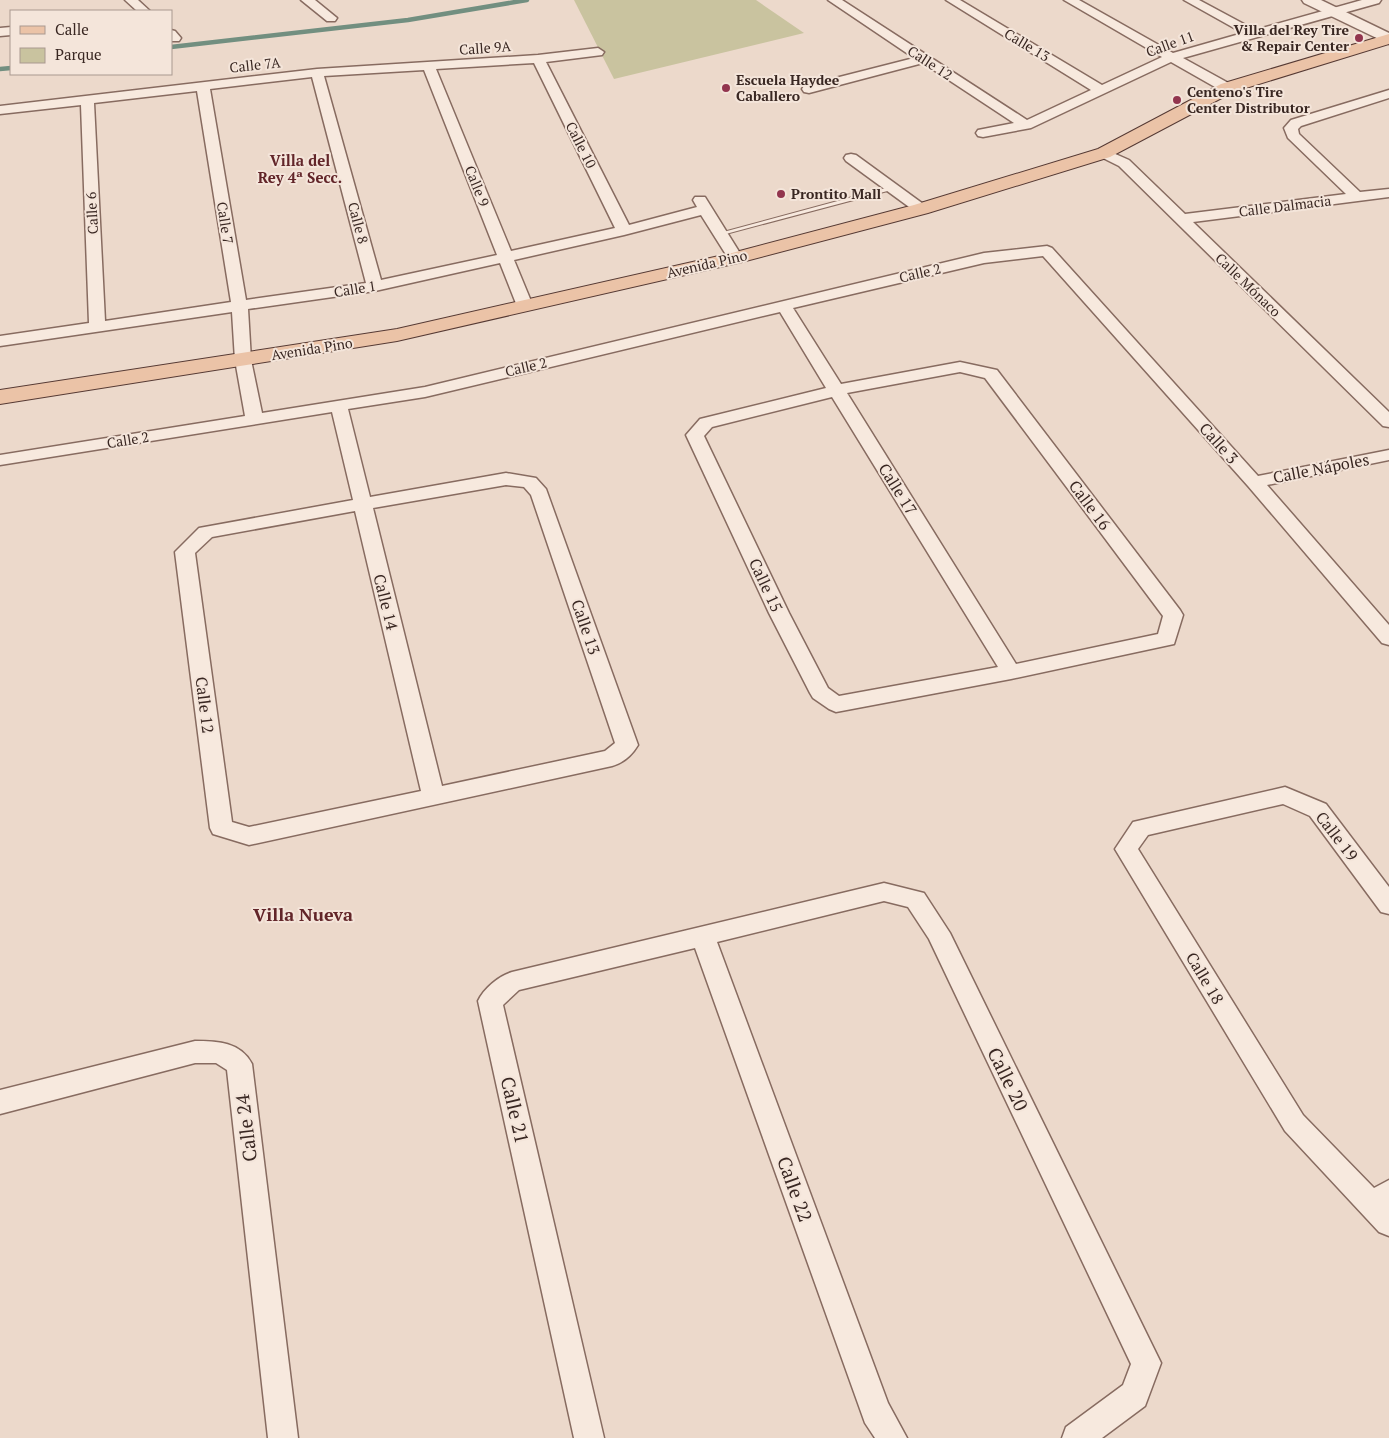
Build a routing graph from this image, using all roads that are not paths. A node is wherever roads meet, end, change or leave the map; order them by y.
1 (131, 0) edge
2 (307, 0) edge
3 (834, 0) edge
4 (952, 0) edge
5 (1070, 0) edge
6 (1190, 0) edge
7 (1310, 0) edge
8 (1375, 0) edge
9 (143, 10) edge
10 (1333, 11) junction
11 (331, 18) dead end
12 (1252, 33) junction
13 (1389, 39) edge
14 (598, 52) dead end
15 (1172, 56) junction
16 (924, 59) junction
17 (538, 60) junction
18 (429, 67) junction
19 (374, 70) joint
20 (317, 73) junction
21 (203, 85) junction
22 (1227, 88) junction
23 (809, 89) dead end
24 (1101, 90) junction
25 (1389, 94) edge
26 (87, 99) junction
27 (0, 110) edge
28 (1026, 125) junction
29 (983, 133) dead end
30 (1104, 153) junction
31 (851, 158) dead end
32 (892, 188) junction
33 (1389, 193) edge
34 (1357, 197) junction
35 (921, 209) junction
36 (1180, 219) junction
37 (624, 231) junction
38 (720, 234) junction
39 (1047, 251) joint
40 (506, 257) junction
41 (735, 258) junction
42 (375, 286) junction
43 (238, 306) junction
44 (525, 306) junction
45 (784, 306) junction
46 (97, 326) junction
47 (0, 341) edge
48 (243, 360) junction
49 (837, 390) junction
50 (0, 397) edge
51 (339, 407) junction
52 (254, 419) junction
53 (1389, 422) edge
54 (1389, 455) edge
55 (0, 460) edge
56 (1254, 482) junction
57 (362, 505) junction
58 (1389, 638) edge
59 (1011, 672) junction
60 (434, 796) junction
61 (1268, 799) joint
62 (1389, 905) edge
63 (703, 936) junction
64 (0, 1102) edge
65 (1383, 1208) edge
66 (283, 1438) edge
67 (589, 1438) edge
68 (892, 1438) edge
69 (1077, 1438) edge

1 - 9 street
2 - 11 street
3 - 16 street, Calle 12
4 - 24 street, Calle 13
5 - 15 street
6 - 12 street
7 - 10 street
8 - 10 street, Calle 11
10 - 12 street, Calle 11
10 - 13 street
12 - 15 street, Calle 11
13 - 22 main road, Avenida Pino
14 - 17 street, Calle 9A
15 - 22 street
15 - 24 street, Calle 11
16 - 23 street
16 - 28 street, Calle 12
17 - 18 street, Calle 9A
17 - 37 street, Calle 10
18 - 19 street, Calle 9A
18 - 40 street, Calle 9
19 - 20 street, Calle 7A
20 - 21 street, Calle 7A
20 - 42 street, Calle 8
21 - 26 street, Calle 7A
21 - 43 street, Calle 7
22 - 30 main road, Avenida Pino
24 - 28 street, Calle 11
25 - 34 street
26 - 27 street, Calle 7A
26 - 46 street, Calle 6
28 - 29 street, Calle 11
30 - 35 main road, Avenida Pino
30 - 36 street, Calle Mónaco
31 - 32 street
32 - 35 street
32 - 38 lane
33 - 34 street, Calle Dalmacia
34 - 36 street, Calle Dalmacia
35 - 41 main road, Avenida Pino
36 - 53 street, Calle Mónaco
37 - 38 street, Calle 1
37 - 40 street, Calle 1
38 - 41 street
39 - 45 street, Calle 2
39 - 56 street, Calle 3
40 - 42 street, Calle 1
40 - 44 street, Calle 9
41 - 44 main road, Avenida Pino
42 - 43 street, Calle 1
43 - 46 street, Calle 1
43 - 48 street, Calle 7
44 - 48 main road, Avenida Pino
45 - 49 street, Calle 17
45 - 51 street, Calle 2
46 - 47 street, Calle 1
48 - 50 main road, Avenida Pino
48 - 52 street, Calle 7
49 - 59 street, Calle 17
49 - 59 street, Calle 15
49 - 59 street, Calle 16
51 - 52 street, Calle 2
51 - 57 street, Calle 14
52 - 55 street, Calle 2
54 - 56 street, Calle Nápoles
56 - 58 street, Calle 3
57 - 60 street, Calle 14
57 - 60 street, Calle 13
57 - 60 street, Calle 12
61 - 62 street, Calle 19
61 - 65 street, Calle 18
63 - 67 street, Calle 21
63 - 68 street, Calle 22
63 - 69 street, Calle 20
64 - 66 street, Calle 24

